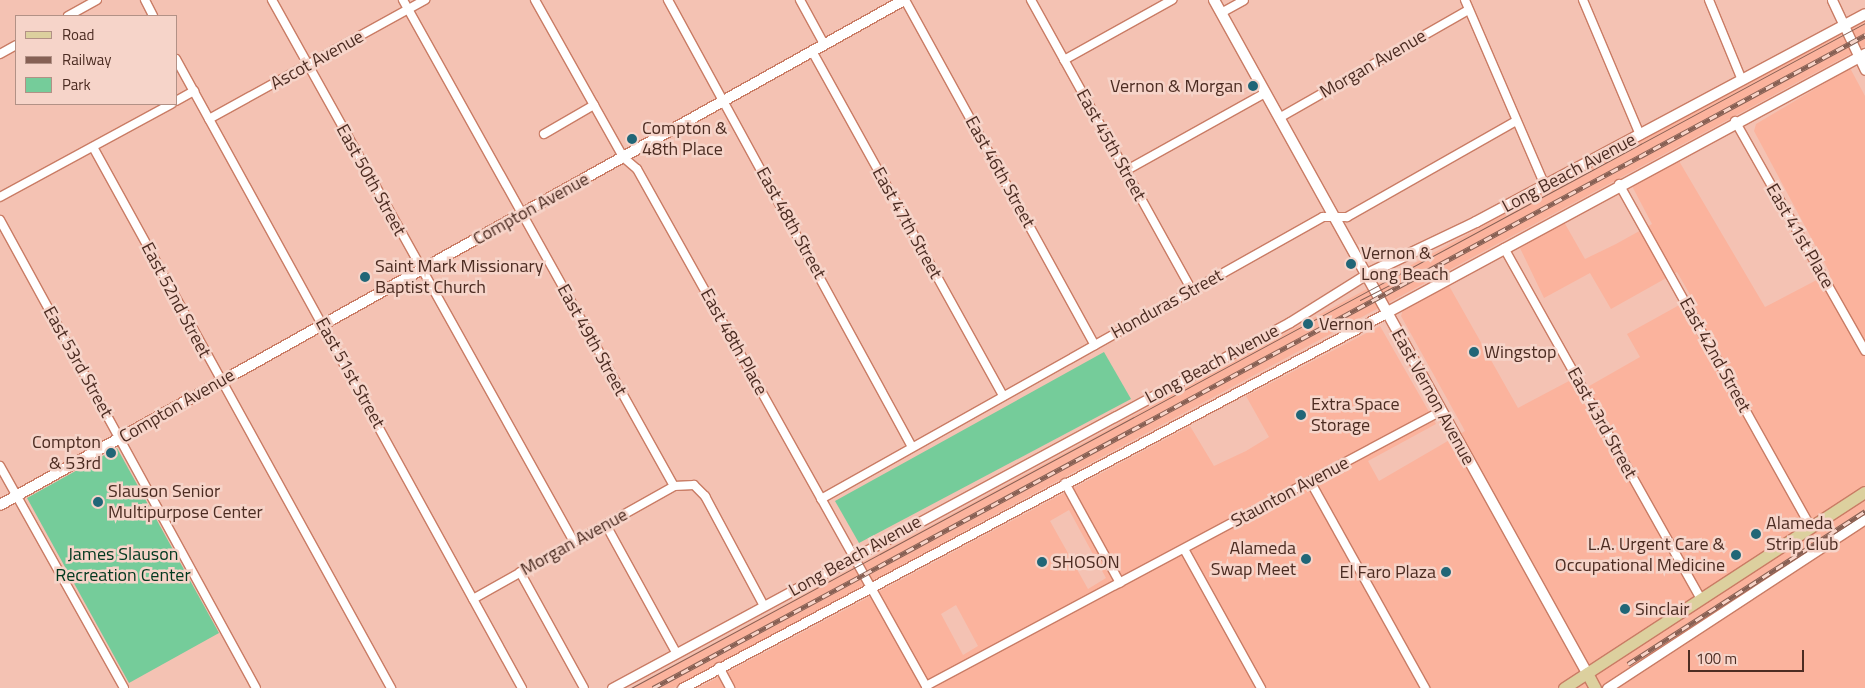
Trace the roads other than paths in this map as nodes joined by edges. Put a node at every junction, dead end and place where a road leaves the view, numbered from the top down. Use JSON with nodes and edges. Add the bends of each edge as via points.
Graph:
{"nodes":[{"id":1,"x":97,"y":0,"type":"edge"},
{"id":2,"x":144,"y":0,"type":"edge"},
{"id":3,"x":272,"y":0,"type":"edge"},
{"id":4,"x":403,"y":0,"type":"edge"},
{"id":5,"x":425,"y":0,"type":"edge"},
{"id":6,"x":535,"y":0,"type":"edge"},
{"id":7,"x":668,"y":0,"type":"edge"},
{"id":8,"x":800,"y":0,"type":"edge"},
{"id":9,"x":905,"y":0,"type":"edge"},
{"id":10,"x":1031,"y":0,"type":"edge"},
{"id":11,"x":1172,"y":0,"type":"edge"},
{"id":12,"x":1214,"y":0,"type":"edge"},
{"id":13,"x":1244,"y":0,"type":"edge"},
{"id":14,"x":1464,"y":0,"type":"edge"},
{"id":15,"x":1583,"y":0,"type":"edge"},
{"id":16,"x":1709,"y":0,"type":"edge"},
{"id":17,"x":1832,"y":0,"type":"edge"},
{"id":18,"x":408,"y":9,"type":"junction"},
{"id":19,"x":1468,"y":10,"type":"junction"},
{"id":20,"x":1221,"y":13,"type":"junction"},
{"id":21,"x":1865,"y":14,"type":"edge"},
{"id":22,"x":70,"y":15,"type":"edge"},
{"id":23,"x":152,"y":15,"type":"edge"},
{"id":24,"x":1843,"y":26,"type":"junction"},
{"id":25,"x":824,"y":44,"type":"junction"},
{"id":26,"x":15,"y":46,"type":"edge"},
{"id":27,"x":812,"y":51,"type":"junction"},
{"id":28,"x":0,"y":54,"type":"edge"},
{"id":29,"x":1862,"y":56,"type":"edge"},
{"id":30,"x":1064,"y":60,"type":"junction"},
{"id":31,"x":178,"y":63,"type":"edge"},
{"id":32,"x":308,"y":65,"type":"junction"},
{"id":33,"x":1865,"y":70,"type":"edge"},
{"id":34,"x":1742,"y":80,"type":"junction"},
{"id":35,"x":194,"y":91,"type":"junction"},
{"id":36,"x":1265,"y":93,"type":"junction"},
{"id":37,"x":178,"y":100,"type":"edge"},
{"id":38,"x":724,"y":100,"type":"junction"},
{"id":39,"x":169,"y":105,"type":"edge"},
{"id":40,"x":594,"y":105,"type":"junction"},
{"id":41,"x":1279,"y":118,"type":"junction"},
{"id":42,"x":210,"y":119,"type":"junction"},
{"id":43,"x":1516,"y":121,"type":"junction"},
{"id":44,"x":1735,"y":121,"type":"junction"},
{"id":45,"x":544,"y":134,"type":"dead end"},
{"id":46,"x":1640,"y":135,"type":"junction"},
{"id":47,"x":93,"y":148,"type":"junction"},
{"id":48,"x":623,"y":157,"type":"junction"},
{"id":49,"x":1125,"y":170,"type":"junction"},
{"id":50,"x":1619,"y":184,"type":"junction"},
{"id":51,"x":1545,"y":186,"type":"junction"},
{"id":52,"x":0,"y":197,"type":"edge"},
{"id":53,"x":522,"y":214,"type":"junction"},
{"id":54,"x":1333,"y":216,"type":"junction"},
{"id":55,"x":0,"y":220,"type":"edge"},
{"id":56,"x":4,"y":236,"type":"edge"},
{"id":57,"x":1504,"y":248,"type":"junction"},
{"id":58,"x":421,"y":270,"type":"junction"},
{"id":59,"x":1365,"y":276,"type":"junction"},
{"id":60,"x":1192,"y":290,"type":"junction"},
{"id":61,"x":1386,"y":313,"type":"junction"},
{"id":62,"x":323,"y":323,"type":"junction"},
{"id":63,"x":1095,"y":345,"type":"junction"},
{"id":64,"x":1865,"y":351,"type":"edge"},
{"id":65,"x":220,"y":381,"type":"junction"},
{"id":66,"x":1003,"y":396,"type":"junction"},
{"id":67,"x":1441,"y":412,"type":"junction"},
{"id":68,"x":121,"y":438,"type":"junction"},
{"id":69,"x":912,"y":447,"type":"junction"},
{"id":70,"x":0,"y":466,"type":"edge"},
{"id":71,"x":1310,"y":481,"type":"junction"},
{"id":72,"x":1066,"y":483,"type":"junction"},
{"id":73,"x":674,"y":486,"type":"junction"},
{"id":74,"x":1865,"y":492,"type":"edge"},
{"id":75,"x":16,"y":496,"type":"junction"},
{"id":76,"x":820,"y":499,"type":"junction"},
{"id":77,"x":0,"y":505,"type":"edge"},
{"id":78,"x":1865,"y":519,"type":"edge"},
{"id":79,"x":606,"y":525,"type":"junction"},
{"id":80,"x":1811,"y":527,"type":"junction"},
{"id":81,"x":574,"y":542,"type":"junction"},
{"id":82,"x":1184,"y":549,"type":"junction"},
{"id":83,"x":853,"y":557,"type":"junction"},
{"id":84,"x":520,"y":572,"type":"junction"},
{"id":85,"x":1120,"y":582,"type":"junction"},
{"id":86,"x":870,"y":586,"type":"junction"},
{"id":87,"x":473,"y":599,"type":"junction"},
{"id":88,"x":1701,"y":599,"type":"junction"},
{"id":89,"x":764,"y":606,"type":"junction"},
{"id":90,"x":677,"y":654,"type":"junction"},
{"id":91,"x":719,"y":667,"type":"junction"},
{"id":92,"x":1587,"y":674,"type":"junction"},
{"id":93,"x":927,"y":687,"type":"edge"},
{"id":94,"x":124,"y":688,"type":"edge"},
{"id":95,"x":256,"y":688,"type":"edge"},
{"id":96,"x":391,"y":688,"type":"edge"},
{"id":97,"x":522,"y":688,"type":"edge"},
{"id":98,"x":584,"y":688,"type":"edge"},
{"id":99,"x":612,"y":688,"type":"edge"},
{"id":100,"x":682,"y":688,"type":"edge"},
{"id":101,"x":730,"y":688,"type":"edge"},
{"id":102,"x":1261,"y":688,"type":"edge"},
{"id":103,"x":1425,"y":688,"type":"edge"},
{"id":104,"x":1564,"y":688,"type":"edge"},
{"id":105,"x":1595,"y":688,"type":"edge"},
{"id":106,"x":1607,"y":688,"type":"edge"}],
"edges":[{"from":1,"to":22,"type":"street"},
{"from":2,"to":23,"type":"street"},
{"from":3,"to":32,"type":"street","name":"East 50th Street"},
{"from":4,"to":18,"type":"street","name":"East 49th Street"},
{"from":5,"to":18,"type":"street","name":"Ascot Avenue"},
{"from":6,"to":40,"type":"street","name":"East 48th Place"},
{"from":7,"to":38,"type":"street","name":"East 48th Street"},
{"from":8,"to":25,"type":"street"},
{"from":9,"to":25,"type":"main road","name":"Compton Avenue"},
{"from":9,"to":63,"type":"street","name":"East 46th Street"},
{"from":10,"to":30,"type":"street","name":"East 45th Street"},
{"from":11,"to":30,"type":"street"},
{"from":12,"to":20,"type":"main road","name":"East Vernon Avenue"},
{"from":13,"to":20,"type":"street"},
{"from":14,"to":19,"type":"street"},
{"from":15,"to":46,"type":"street"},
{"from":16,"to":34,"type":"street"},
{"from":17,"to":24,"type":"street"},
{"from":18,"to":32,"type":"street","name":"Ascot Avenue"},
{"from":18,"to":53,"type":"street","name":"East 49th Street"},
{"from":19,"to":41,"type":"street","name":"Morgan Avenue"},
{"from":19,"to":43,"type":"street"},
{"from":20,"to":36,"type":"main road","name":"East Vernon Avenue"},
{"from":21,"to":24,"type":"main road","name":"Long Beach Avenue"},
{"from":24,"to":29,"type":"street"},
{"from":24,"to":34,"type":"main road","name":"Long Beach Avenue"},
{"from":25,"to":27,"type":"main road","name":"Compton Avenue"},
{"from":26,"to":28,"type":"street"},
{"from":27,"to":38,"type":"main road","name":"Compton Avenue"},
{"from":27,"to":66,"type":"street","name":"East 47th Street"},
{"from":29,"to":33,"type":"street"},
{"from":29,"to":44,"type":"main road","name":"Long Beach Avenue"},
{"from":30,"to":49,"type":"street","name":"East 45th Street"},
{"from":31,"to":35,"type":"street","name":"East 51st Street"},
{"from":32,"to":42,"type":"street","name":"Ascot Avenue"},
{"from":32,"to":58,"type":"street","name":"East 50th Street"},
{"from":34,"to":46,"type":"main road","name":"Long Beach Avenue"},
{"from":35,"to":37,"type":"street"},
{"from":35,"to":42,"type":"street","name":"East 51st Street"},
{"from":36,"to":41,"type":"main road","name":"East Vernon Avenue"},
{"from":36,"to":49,"type":"street"},
{"from":38,"to":48,"type":"main road","name":"Compton Avenue"},
{"from":38,"to":69,"type":"street","name":"East 48th Street"},
{"from":39,"to":47,"type":"street"},
{"from":40,"to":45,"type":"street"},
{"from":40,"to":48,"type":"street","name":"East 48th Place"},
{"from":41,"to":54,"type":"main road","name":"East Vernon Avenue"},
{"from":42,"to":62,"type":"street","name":"East 51st Street"},
{"from":43,"to":51,"type":"street"},
{"from":43,"to":54,"type":"street","name":"Honduras Street","via":[[1347,217]]},
{"from":44,"to":50,"type":"main road","name":"Long Beach Avenue"},
{"from":44,"to":64,"type":"street","name":"East 41st Place"},
{"from":46,"to":51,"type":"main road","name":"Long Beach Avenue"},
{"from":47,"to":52,"type":"street"},
{"from":47,"to":65,"type":"street","name":"East 52nd Street"},
{"from":48,"to":53,"type":"main road","name":"Compton Avenue"},
{"from":48,"to":76,"type":"street","name":"East 48th Place","via":[[637,169]]},
{"from":49,"to":60,"type":"street","name":"East 45th Street"},
{"from":50,"to":57,"type":"main road","name":"Long Beach Avenue"},
{"from":50,"to":80,"type":"street","name":"East 42nd Street"},
{"from":51,"to":59,"type":"main road","name":"Long Beach Avenue"},
{"from":53,"to":58,"type":"main road","name":"Compton Avenue"},
{"from":53,"to":73,"type":"street","name":"East 49th Street"},
{"from":54,"to":59,"type":"main road","name":"East Vernon Avenue"},
{"from":54,"to":60,"type":"street","name":"Honduras Street","via":[[1323,217]]},
{"from":55,"to":56,"type":"street","name":"East 53rd Street"},
{"from":56,"to":68,"type":"street","name":"East 53rd Street"},
{"from":57,"to":61,"type":"main road","name":"Long Beach Avenue"},
{"from":57,"to":88,"type":"street","name":"East 43rd Street"},
{"from":58,"to":62,"type":"main road","name":"Compton Avenue"},
{"from":58,"to":81,"type":"street","name":"East 50th Street"},
{"from":59,"to":61,"type":"main road","name":"East Vernon Avenue"},
{"from":59,"to":83,"type":"street","name":"Long Beach Avenue","via":[[1290,322]]},
{"from":60,"to":63,"type":"street","name":"Honduras Street"},
{"from":61,"to":67,"type":"main road","name":"East Vernon Avenue"},
{"from":61,"to":72,"type":"street","name":"Long Beach Avenue"},
{"from":62,"to":65,"type":"main road","name":"Compton Avenue"},
{"from":62,"to":87,"type":"street","name":"East 51st Street"},
{"from":63,"to":66,"type":"street","name":"Honduras Street"},
{"from":65,"to":68,"type":"main road","name":"Compton Avenue"},
{"from":65,"to":96,"type":"street","name":"East 52nd Street"},
{"from":66,"to":69,"type":"street","name":"Honduras Street"},
{"from":67,"to":71,"type":"street","name":"Staunton Avenue"},
{"from":67,"to":92,"type":"main road","name":"East Vernon Avenue"},
{"from":68,"to":75,"type":"main road","name":"Compton Avenue"},
{"from":68,"to":95,"type":"street","name":"East 53rd Street"},
{"from":69,"to":76,"type":"street","name":"Honduras Street"},
{"from":70,"to":75,"type":"street"},
{"from":71,"to":82,"type":"street","name":"Staunton Avenue"},
{"from":71,"to":103,"type":"street"},
{"from":72,"to":85,"type":"street"},
{"from":72,"to":86,"type":"street","name":"Long Beach Avenue"},
{"from":73,"to":79,"type":"street","name":"Morgan Avenue"},
{"from":73,"to":89,"type":"street","via":[[694,485],[705,496]]},
{"from":74,"to":80,"type":"main road"},
{"from":75,"to":77,"type":"main road","name":"Compton Avenue"},
{"from":75,"to":94,"type":"street"},
{"from":76,"to":83,"type":"street","name":"East 48th Place"},
{"from":78,"to":106,"type":"street"},
{"from":79,"to":81,"type":"street","name":"Morgan Avenue"},
{"from":79,"to":90,"type":"street"},
{"from":80,"to":88,"type":"main road"},
{"from":81,"to":84,"type":"street","name":"Morgan Avenue"},
{"from":82,"to":85,"type":"street","name":"Staunton Avenue"},
{"from":82,"to":102,"type":"street"},
{"from":83,"to":86,"type":"street","name":"East 48th Place"},
{"from":83,"to":89,"type":"street","name":"Long Beach Avenue"},
{"from":84,"to":87,"type":"street","name":"Morgan Avenue"},
{"from":84,"to":98,"type":"street"},
{"from":85,"to":93,"type":"street","name":"Staunton Avenue"},
{"from":86,"to":91,"type":"street","name":"Long Beach Avenue"},
{"from":86,"to":93,"type":"street","name":"East 48th Place"},
{"from":87,"to":97,"type":"street","name":"East 51st Street"},
{"from":88,"to":92,"type":"main road"},
{"from":89,"to":90,"type":"street","name":"Long Beach Avenue"},
{"from":90,"to":99,"type":"street","name":"Long Beach Avenue"},
{"from":91,"to":100,"type":"street","name":"Long Beach Avenue"},
{"from":91,"to":101,"type":"street"},
{"from":92,"to":104,"type":"main road"},
{"from":92,"to":105,"type":"main road","name":"East Vernon Avenue"}]}
